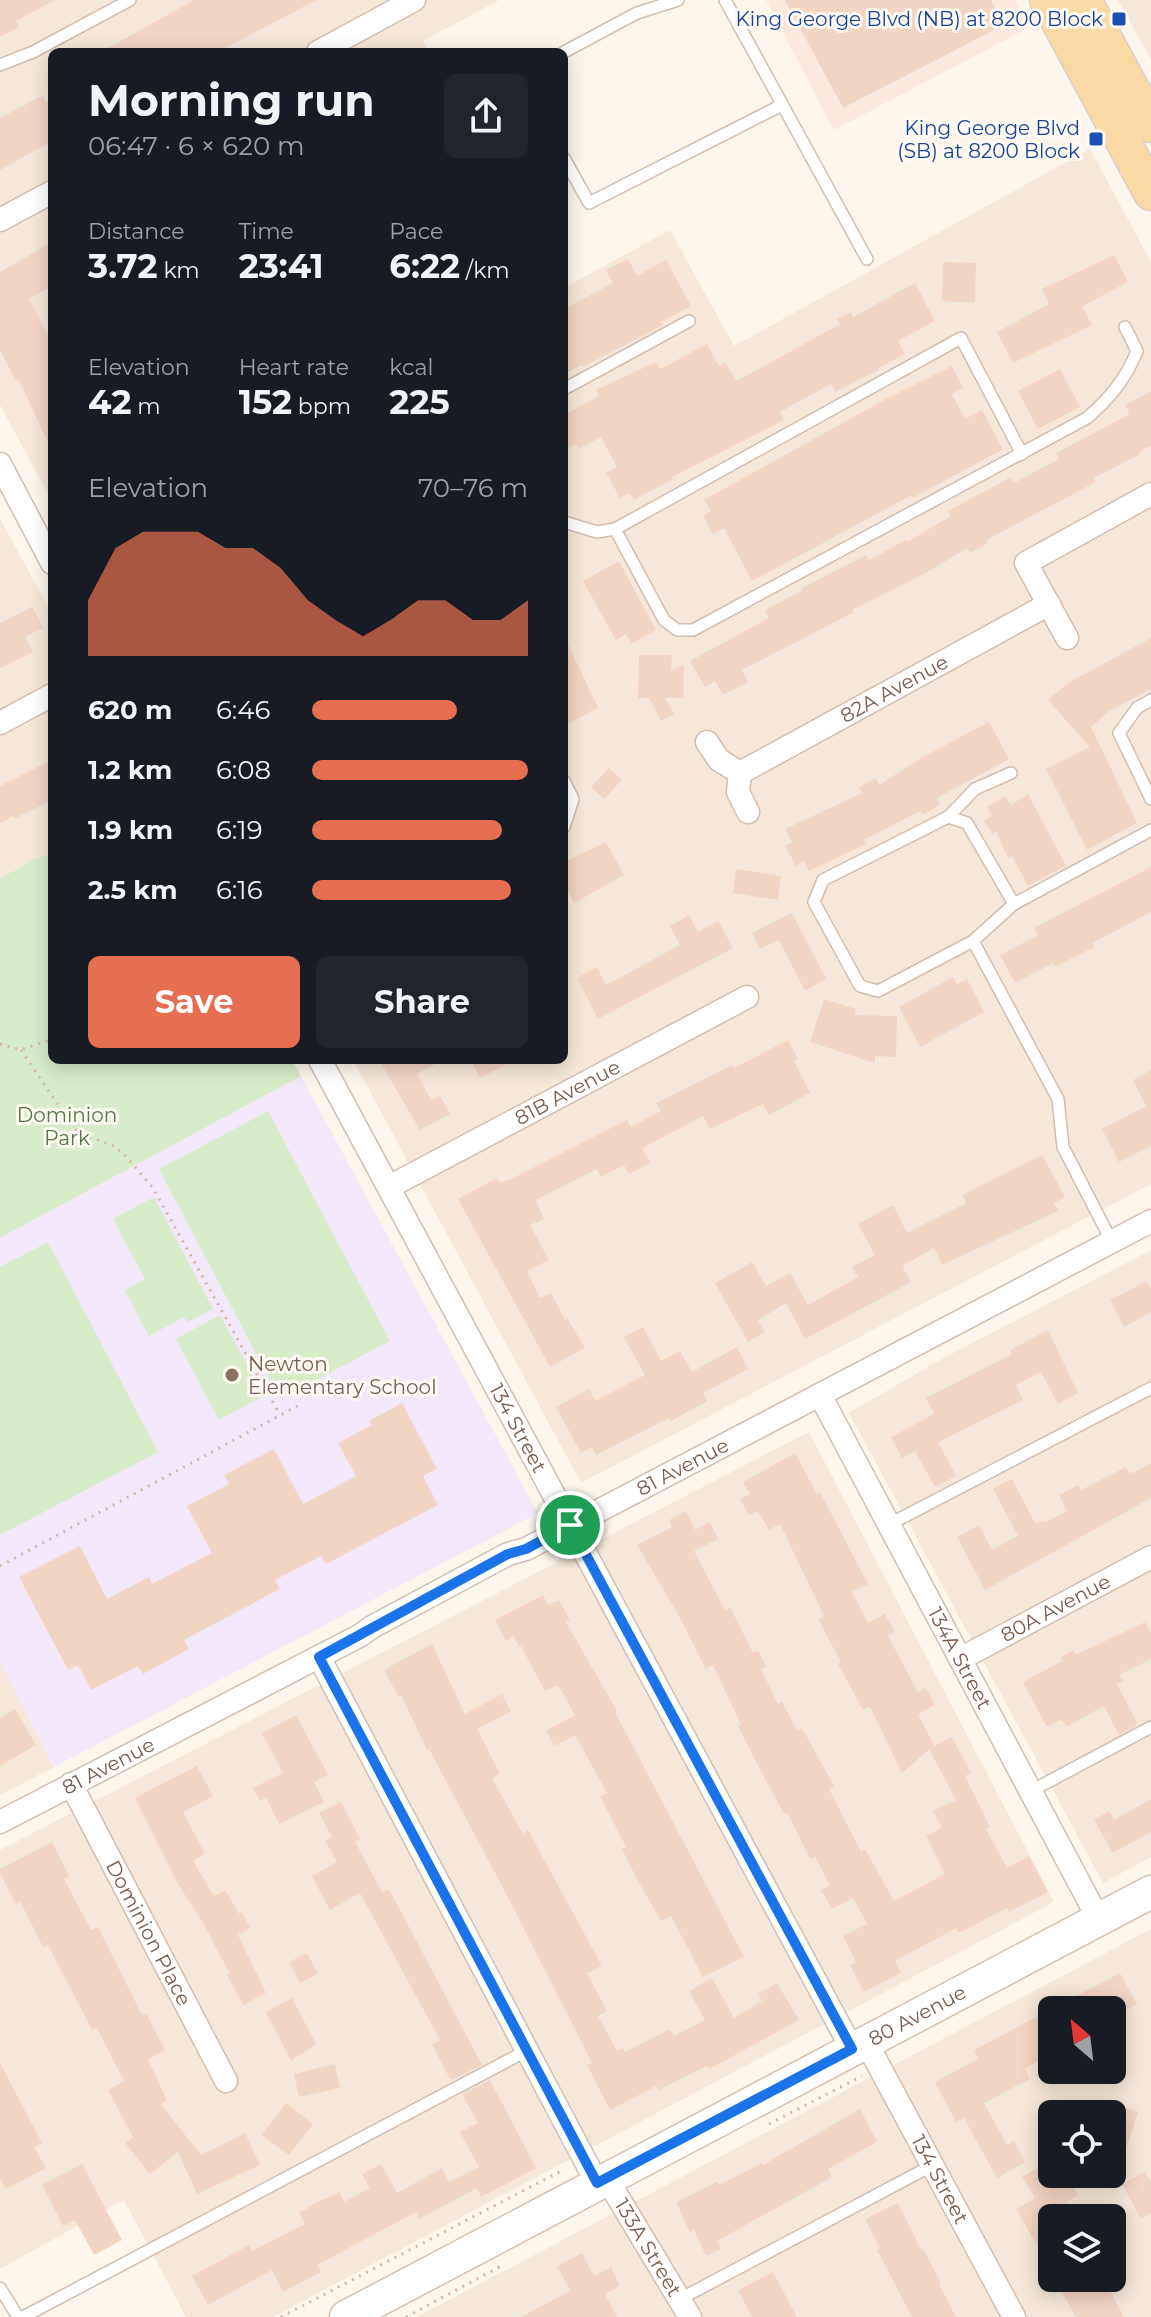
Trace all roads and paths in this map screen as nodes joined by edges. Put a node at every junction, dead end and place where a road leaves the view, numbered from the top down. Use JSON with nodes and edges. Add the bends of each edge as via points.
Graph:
{"nodes":[{"id":1,"x":130,"y":0,"type":"edge"},
{"id":2,"x":414,"y":0,"type":"edge"},
{"id":3,"x":678,"y":0,"type":"edge"},
{"id":4,"x":725,"y":0,"type":"edge"},
{"id":5,"x":1047,"y":0,"type":"edge"},
{"id":6,"x":1084,"y":0,"type":"edge"},
{"id":7,"x":325,"y":48,"type":"edge"},
{"id":8,"x":568,"y":50,"type":"edge"},
{"id":9,"x":0,"y":65,"type":"edge"},
{"id":10,"x":782,"y":105,"type":"junction"},
{"id":11,"x":1151,"y":125,"type":"edge"},
{"id":12,"x":568,"y":165,"type":"edge"},
{"id":13,"x":1151,"y":193,"type":"edge"},
{"id":14,"x":48,"y":194,"type":"edge"},
{"id":15,"x":0,"y":220,"type":"edge"},
{"id":16,"x":867,"y":259,"type":"dead end"},
{"id":17,"x":689,"y":321,"type":"dead end"},
{"id":18,"x":1125,"y":327,"type":"dead end"},
{"id":19,"x":568,"y":387,"type":"edge"},
{"id":20,"x":1022,"y":454,"type":"junction"},
{"id":21,"x":0,"y":464,"type":"edge"},
{"id":22,"x":1151,"y":494,"type":"edge"},
{"id":23,"x":568,"y":523,"type":"edge"},
{"id":24,"x":615,"y":529,"type":"junction"},
{"id":25,"x":48,"y":555,"type":"edge"},
{"id":26,"x":1049,"y":604,"type":"junction"},
{"id":27,"x":1067,"y":638,"type":"dead end"},
{"id":28,"x":48,"y":697,"type":"edge"},
{"id":29,"x":1151,"y":700,"type":"edge"},
{"id":30,"x":0,"y":723,"type":"edge"},
{"id":31,"x":707,"y":742,"type":"dead end"},
{"id":32,"x":740,"y":773,"type":"junction"},
{"id":33,"x":1011,"y":773,"type":"dead end"},
{"id":34,"x":568,"y":789,"type":"edge"},
{"id":35,"x":1151,"y":799,"type":"edge"},
{"id":36,"x":748,"y":812,"type":"dead end"},
{"id":37,"x":568,"y":815,"type":"edge"},
{"id":38,"x":948,"y":817,"type":"junction"},
{"id":39,"x":1151,"y":830,"type":"edge"},
{"id":40,"x":1014,"y":904,"type":"junction"},
{"id":41,"x":973,"y":941,"type":"junction"},
{"id":42,"x":747,"y":997,"type":"dead end"},
{"id":43,"x":48,"y":1040,"type":"edge"},
{"id":44,"x":0,"y":1044,"type":"edge"},
{"id":45,"x":21,"y":1050,"type":"junction"},
{"id":46,"x":322,"y":1064,"type":"edge"},
{"id":47,"x":389,"y":1187,"type":"junction"},
{"id":48,"x":1151,"y":1221,"type":"edge"},
{"id":49,"x":1112,"y":1242,"type":"junction"},
{"id":50,"x":1151,"y":1388,"type":"edge"},
{"id":51,"x":820,"y":1395,"type":"junction"},
{"id":52,"x":301,"y":1404,"type":"dead end"},
{"id":53,"x":280,"y":1415,"type":"junction"},
{"id":54,"x":890,"y":1524,"type":"junction"},
{"id":55,"x":570,"y":1525,"type":"junction"},
{"id":56,"x":1151,"y":1557,"type":"edge"},
{"id":57,"x":0,"y":1566,"type":"edge"},
{"id":58,"x":319,"y":1657,"type":"junction"},
{"id":59,"x":962,"y":1658,"type":"junction"},
{"id":60,"x":1151,"y":1727,"type":"edge"},
{"id":61,"x":71,"y":1784,"type":"junction"},
{"id":62,"x":1031,"y":1791,"type":"junction"},
{"id":63,"x":0,"y":1822,"type":"edge"},
{"id":64,"x":1151,"y":1892,"type":"edge"},
{"id":65,"x":1099,"y":1920,"type":"junction"},
{"id":66,"x":859,"y":2046,"type":"junction"},
{"id":67,"x":526,"y":2051,"type":"junction"},
{"id":68,"x":226,"y":2081,"type":"dead end"},
{"id":69,"x":933,"y":2165,"type":"junction"},
{"id":70,"x":563,"y":2170,"type":"dead end"},
{"id":71,"x":602,"y":2181,"type":"junction"},
{"id":72,"x":0,"y":2288,"type":"edge"},
{"id":73,"x":685,"y":2308,"type":"edge"},
{"id":74,"x":360,"y":2314,"type":"edge"},
{"id":75,"x":21,"y":2317,"type":"edge"},
{"id":76,"x":281,"y":2317,"type":"edge"},
{"id":77,"x":1014,"y":2317,"type":"edge"}],
"edges":[{"from":1,"to":9,"type":"lane"},
{"from":2,"to":7,"type":"street"},
{"from":3,"to":8,"type":"lane","via":[[637,13]]},
{"from":4,"to":10,"type":"lane"},
{"from":5,"to":13,"type":"main road"},
{"from":6,"to":11,"type":"main road"},
{"from":10,"to":12,"type":"lane","via":[[589,203]]},
{"from":10,"to":16,"type":"lane"},
{"from":14,"to":15,"type":"street"},
{"from":17,"to":19,"type":"lane"},
{"from":18,"to":20,"type":"lane","via":[[1137,351],[1116,389],[1087,418]]},
{"from":20,"to":24,"type":"lane","via":[[693,630],[677,630],[664,620]]},
{"from":20,"to":24,"type":"lane","via":[[961,338]]},
{"from":21,"to":25,"type":"street"},
{"from":22,"to":26,"type":"street","via":[[1026,563]]},
{"from":23,"to":24,"type":"lane","via":[[597,532]]},
{"from":26,"to":27,"type":"street"},
{"from":26,"to":32,"type":"street","name":"82A Avenue"},
{"from":28,"to":30,"type":"street"},
{"from":29,"to":35,"type":"lane","via":[[1137,708],[1119,733]]},
{"from":31,"to":32,"type":"street","via":[[719,760]]},
{"from":32,"to":36,"type":"street","via":[[738,792]]},
{"from":33,"to":38,"type":"lane","via":[[975,789]]},
{"from":34,"to":37,"type":"lane","via":[[573,799]]},
{"from":38,"to":40,"type":"lane","via":[[967,823]]},
{"from":38,"to":41,"type":"lane","via":[[823,880],[814,902],[860,986],[878,991]]},
{"from":39,"to":40,"type":"lane"},
{"from":40,"to":41,"type":"lane"},
{"from":41,"to":49,"type":"lane","via":[[1058,1099],[1063,1147]]},
{"from":42,"to":47,"type":"street","name":"81B Avenue"},
{"from":43,"to":45,"type":"path"},
{"from":44,"to":45,"type":"path"},
{"from":45,"to":53,"type":"path","via":[[73,1127],[124,1154],[153,1188]]},
{"from":46,"to":47,"type":"street","name":"134 Street"},
{"from":47,"to":55,"type":"street","name":"134 Street"},
{"from":48,"to":49,"type":"street","name":"81 Avenue"},
{"from":49,"to":51,"type":"street","name":"81 Avenue"},
{"from":50,"to":54,"type":"lane"},
{"from":51,"to":54,"type":"street","name":"134A Street"},
{"from":51,"to":55,"type":"street","name":"81 Avenue"},
{"from":52,"to":53,"type":"path"},
{"from":53,"to":57,"type":"path"},
{"from":54,"to":59,"type":"street","name":"134A Street"},
{"from":55,"to":58,"type":"street","name":"81 Avenue"},
{"from":55,"to":66,"type":"street","name":"134 Street"},
{"from":56,"to":59,"type":"street","name":"80A Avenue"},
{"from":58,"to":61,"type":"street","name":"81 Avenue"},
{"from":58,"to":67,"type":"street","name":"133A Street"},
{"from":59,"to":62,"type":"street","name":"134A Street"},
{"from":60,"to":62,"type":"lane"},
{"from":61,"to":63,"type":"street","name":"81 Avenue"},
{"from":61,"to":68,"type":"street","name":"Dominion Place"},
{"from":62,"to":65,"type":"street","name":"134A Street"},
{"from":64,"to":65,"type":"main road","name":"80 Avenue"},
{"from":65,"to":66,"type":"main road","name":"80 Avenue"},
{"from":66,"to":69,"type":"street","name":"134 Street"},
{"from":66,"to":71,"type":"main road","name":"80 Avenue"},
{"from":67,"to":71,"type":"street","name":"133A Street"},
{"from":67,"to":75,"type":"lane"},
{"from":69,"to":73,"type":"lane"},
{"from":69,"to":77,"type":"street","name":"134 Street"},
{"from":70,"to":76,"type":"path"},
{"from":71,"to":73,"type":"street","name":"133A Street"},
{"from":71,"to":74,"type":"main road","name":"80 Avenue"},
{"from":72,"to":75,"type":"lane"}]}
